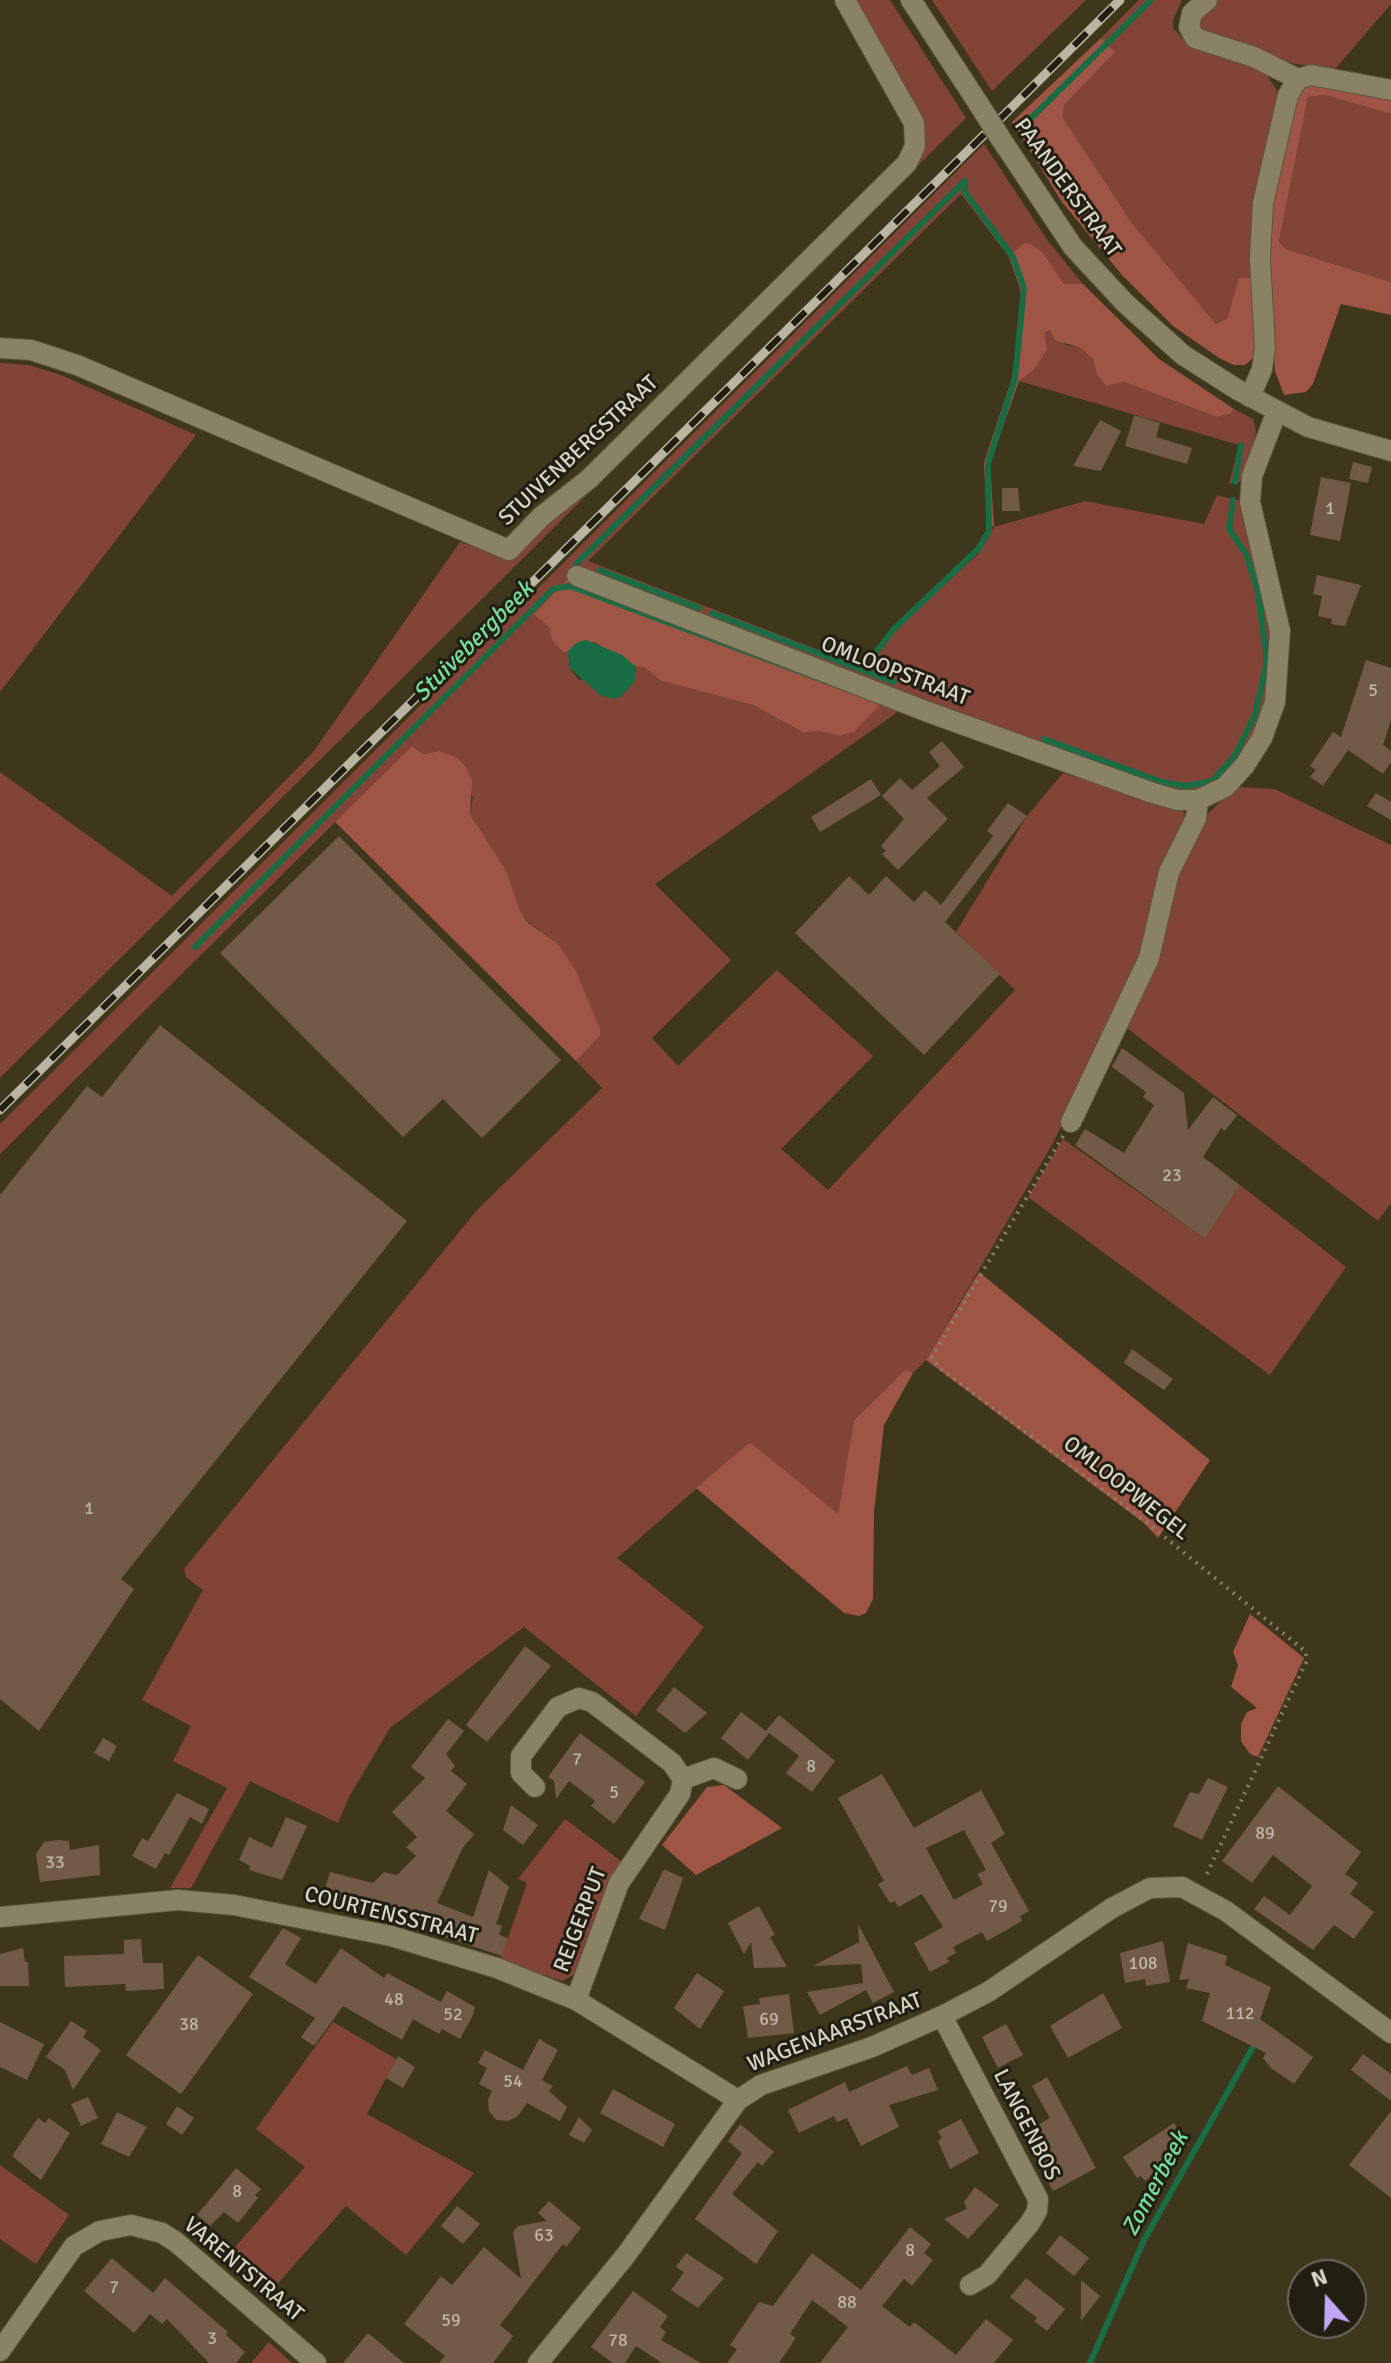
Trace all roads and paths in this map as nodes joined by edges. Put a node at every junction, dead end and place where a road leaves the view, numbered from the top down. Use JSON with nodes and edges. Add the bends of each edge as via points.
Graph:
{"nodes":[{"id":1,"x":845,"y":0,"type":"edge"},
{"id":2,"x":911,"y":0,"type":"edge"},
{"id":3,"x":1207,"y":0,"type":"edge"},
{"id":4,"x":1298,"y":79,"type":"junction"},
{"id":5,"x":1391,"y":90,"type":"edge"},
{"id":6,"x":0,"y":348,"type":"edge"},
{"id":7,"x":1250,"y":397,"type":"junction"},
{"id":8,"x":1277,"y":411,"type":"junction"},
{"id":9,"x":1391,"y":451,"type":"edge"},
{"id":10,"x":577,"y":576,"type":"dead end"},
{"id":11,"x":1198,"y":800,"type":"junction"},
{"id":12,"x":1071,"y":1122,"type":"joint"},
{"id":13,"x":683,"y":1779,"type":"junction"},
{"id":14,"x":737,"y":1779,"type":"dead end"},
{"id":15,"x":535,"y":1787,"type":"dead end"},
{"id":16,"x":1197,"y":1895,"type":"junction"},
{"id":17,"x":0,"y":1917,"type":"edge"},
{"id":18,"x":576,"y":2000,"type":"junction"},
{"id":19,"x":942,"y":2016,"type":"junction"},
{"id":20,"x":1391,"y":2033,"type":"edge"},
{"id":21,"x":738,"y":2100,"type":"junction"},
{"id":22,"x":970,"y":2285,"type":"dead end"},
{"id":23,"x":0,"y":2351,"type":"edge"},
{"id":24,"x":316,"y":2363,"type":"edge"},
{"id":25,"x":538,"y":2363,"type":"edge"}],
"edges":[{"from":1,"to":6,"type":"street","name":"STUIVENBERGSTRAAT","via":[[914,123],[915,146],[907,163],[589,479],[509,550],[77,365],[31,350]]},
{"from":2,"to":7,"type":"street","name":"PAANDERSTRAAT","bridge":true,"via":[[1073,247],[1183,355]]},
{"from":3,"to":4,"type":"street","via":[[1192,13],[1189,27],[1195,38],[1254,57]]},
{"from":4,"to":5,"type":"street","via":[[1311,75]]},
{"from":4,"to":7,"type":"street","via":[[1288,95],[1263,203],[1265,347]]},
{"from":7,"to":8,"type":"street","name":"PAANDERSTRAAT"},
{"from":8,"to":9,"type":"street","name":"PAANDERSTRAAT","via":[[1323,432]]},
{"from":8,"to":11,"type":"street","via":[[1252,476],[1250,502],[1280,631],[1275,702],[1245,765],[1225,787]]},
{"from":10,"to":11,"type":"street","name":"OMLOOPSTRAAT","via":[[1135,787],[1177,800]]},
{"from":11,"to":12,"type":"street","via":[[1196,818],[1169,872],[1143,972]]},
{"from":12,"to":16,"type":"path","name":"OMLOOPWEGEL","via":[[932,1357],[938,1367],[1145,1521],[1306,1652],[1306,1662]]},
{"from":13,"to":14,"type":"street","via":[[714,1768]]},
{"from":13,"to":15,"type":"street","via":[[672,1763],[592,1702],[579,1698],[558,1707],[521,1756],[521,1773]]},
{"from":13,"to":18,"type":"street","name":"REIGERPUT","via":[[680,1794],[619,1883]]},
{"from":16,"to":19,"type":"street","name":"WAGENAARSTRAAT","via":[[1166,1885],[1136,1893],[988,1992]]},
{"from":16,"to":20,"type":"street","name":"WAGENAARSTRAAT"},
{"from":17,"to":18,"type":"street","name":"COURTENSSTRAAT","via":[[149,1901],[234,1905],[391,1936]]},
{"from":18,"to":21,"type":"street","name":"COURTENSSTRAAT"},
{"from":19,"to":21,"type":"street","name":"WAGENAARSTRAAT","via":[[872,2047],[761,2085]]},
{"from":19,"to":22,"type":"street","name":"LANGENBOS","via":[[1038,2199],[1030,2223],[987,2275]]},
{"from":21,"to":25,"type":"street","name":"WAGENAARSTRAAT","via":[[626,2255]]},
{"from":23,"to":24,"type":"street","name":"VARENTSTRAAT","via":[[74,2246],[100,2231],[131,2225],[176,2242]]}]}
